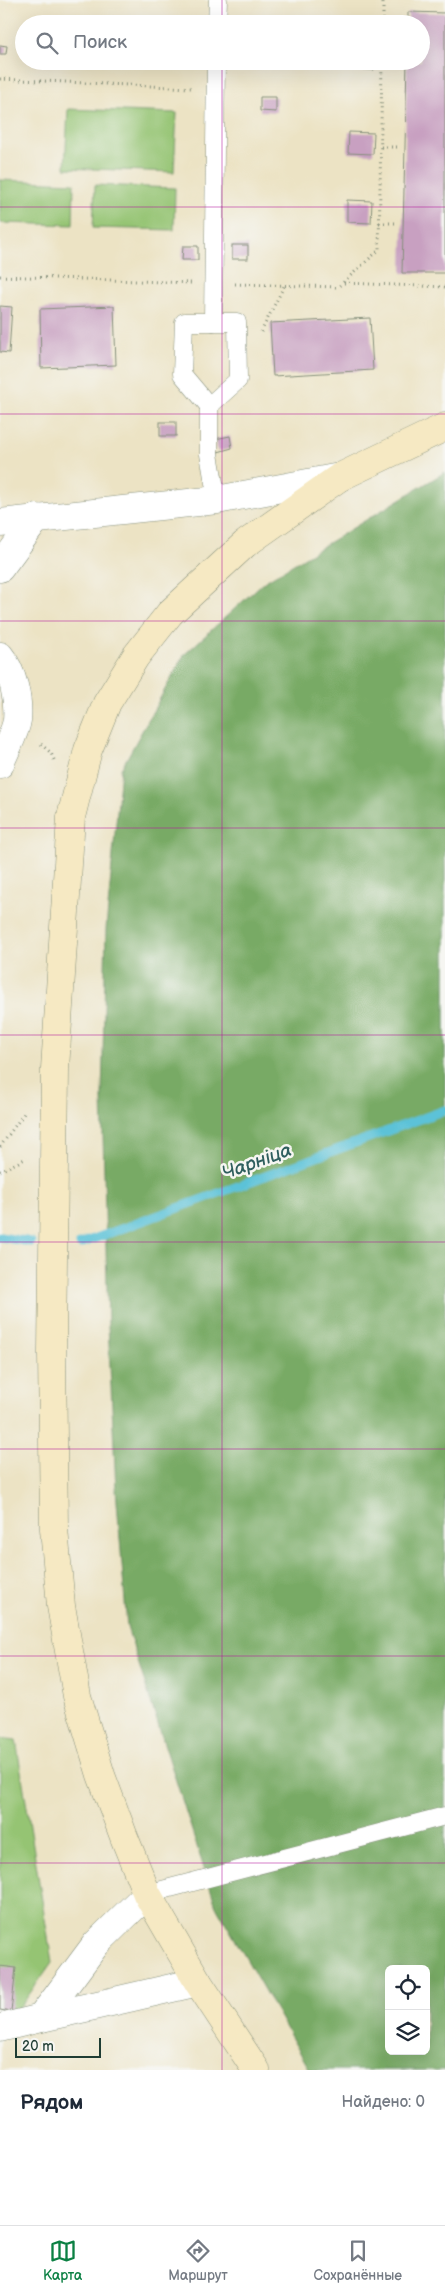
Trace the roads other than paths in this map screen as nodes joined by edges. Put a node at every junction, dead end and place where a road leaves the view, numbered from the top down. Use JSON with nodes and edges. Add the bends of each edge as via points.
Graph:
{"nodes":[{"id":1,"x":218,"y":0,"type":"edge"},
{"id":2,"x":217,"y":15,"type":"edge"},
{"id":3,"x":216,"y":70,"type":"edge"},
{"id":4,"x":213,"y":322,"type":"junction"},
{"id":5,"x":209,"y":406,"type":"junction"},
{"id":6,"x":445,"y":427,"type":"edge"},
{"id":7,"x":340,"y":476,"type":"junction"},
{"id":8,"x":217,"y":500,"type":"junction"},
{"id":9,"x":38,"y":518,"type":"junction"},
{"id":10,"x":0,"y":524,"type":"edge"},
{"id":11,"x":0,"y":568,"type":"edge"},
{"id":12,"x":0,"y":656,"type":"edge"},
{"id":13,"x":0,"y":764,"type":"edge"},
{"id":14,"x":445,"y":1816,"type":"edge"},
{"id":15,"x":147,"y":1894,"type":"junction"},
{"id":16,"x":198,"y":1982,"type":"junction"},
{"id":17,"x":41,"y":2018,"type":"junction"},
{"id":18,"x":0,"y":2028,"type":"edge"},
{"id":19,"x":256,"y":2070,"type":"edge"}],
"edges":[{"from":1,"to":2,"type":"lane"},
{"from":3,"to":4,"type":"lane"},
{"from":4,"to":5,"type":"lane","via":[[237,322],[238,380]]},
{"from":4,"to":5,"type":"lane","via":[[184,322],[182,374]]},
{"from":5,"to":8,"type":"lane","via":[[209,454]]},
{"from":6,"to":7,"type":"street"},
{"from":7,"to":8,"type":"street"},
{"from":7,"to":15,"type":"street","via":[[245,544],[170,613],[147,642],[106,703],[88,750],[71,817],[55,1069],[54,1529],[62,1606],[77,1696],[101,1775]]},
{"from":8,"to":9,"type":"street"},
{"from":9,"to":10,"type":"street"},
{"from":9,"to":11,"type":"street"},
{"from":12,"to":13,"type":"street","via":[[7,665],[16,697],[17,721]]},
{"from":14,"to":15,"type":"lane"},
{"from":15,"to":16,"type":"street"},
{"from":15,"to":17,"type":"street","via":[[96,1944]]},
{"from":16,"to":17,"type":"street"},
{"from":16,"to":19,"type":"street"},
{"from":17,"to":18,"type":"street"}]}
